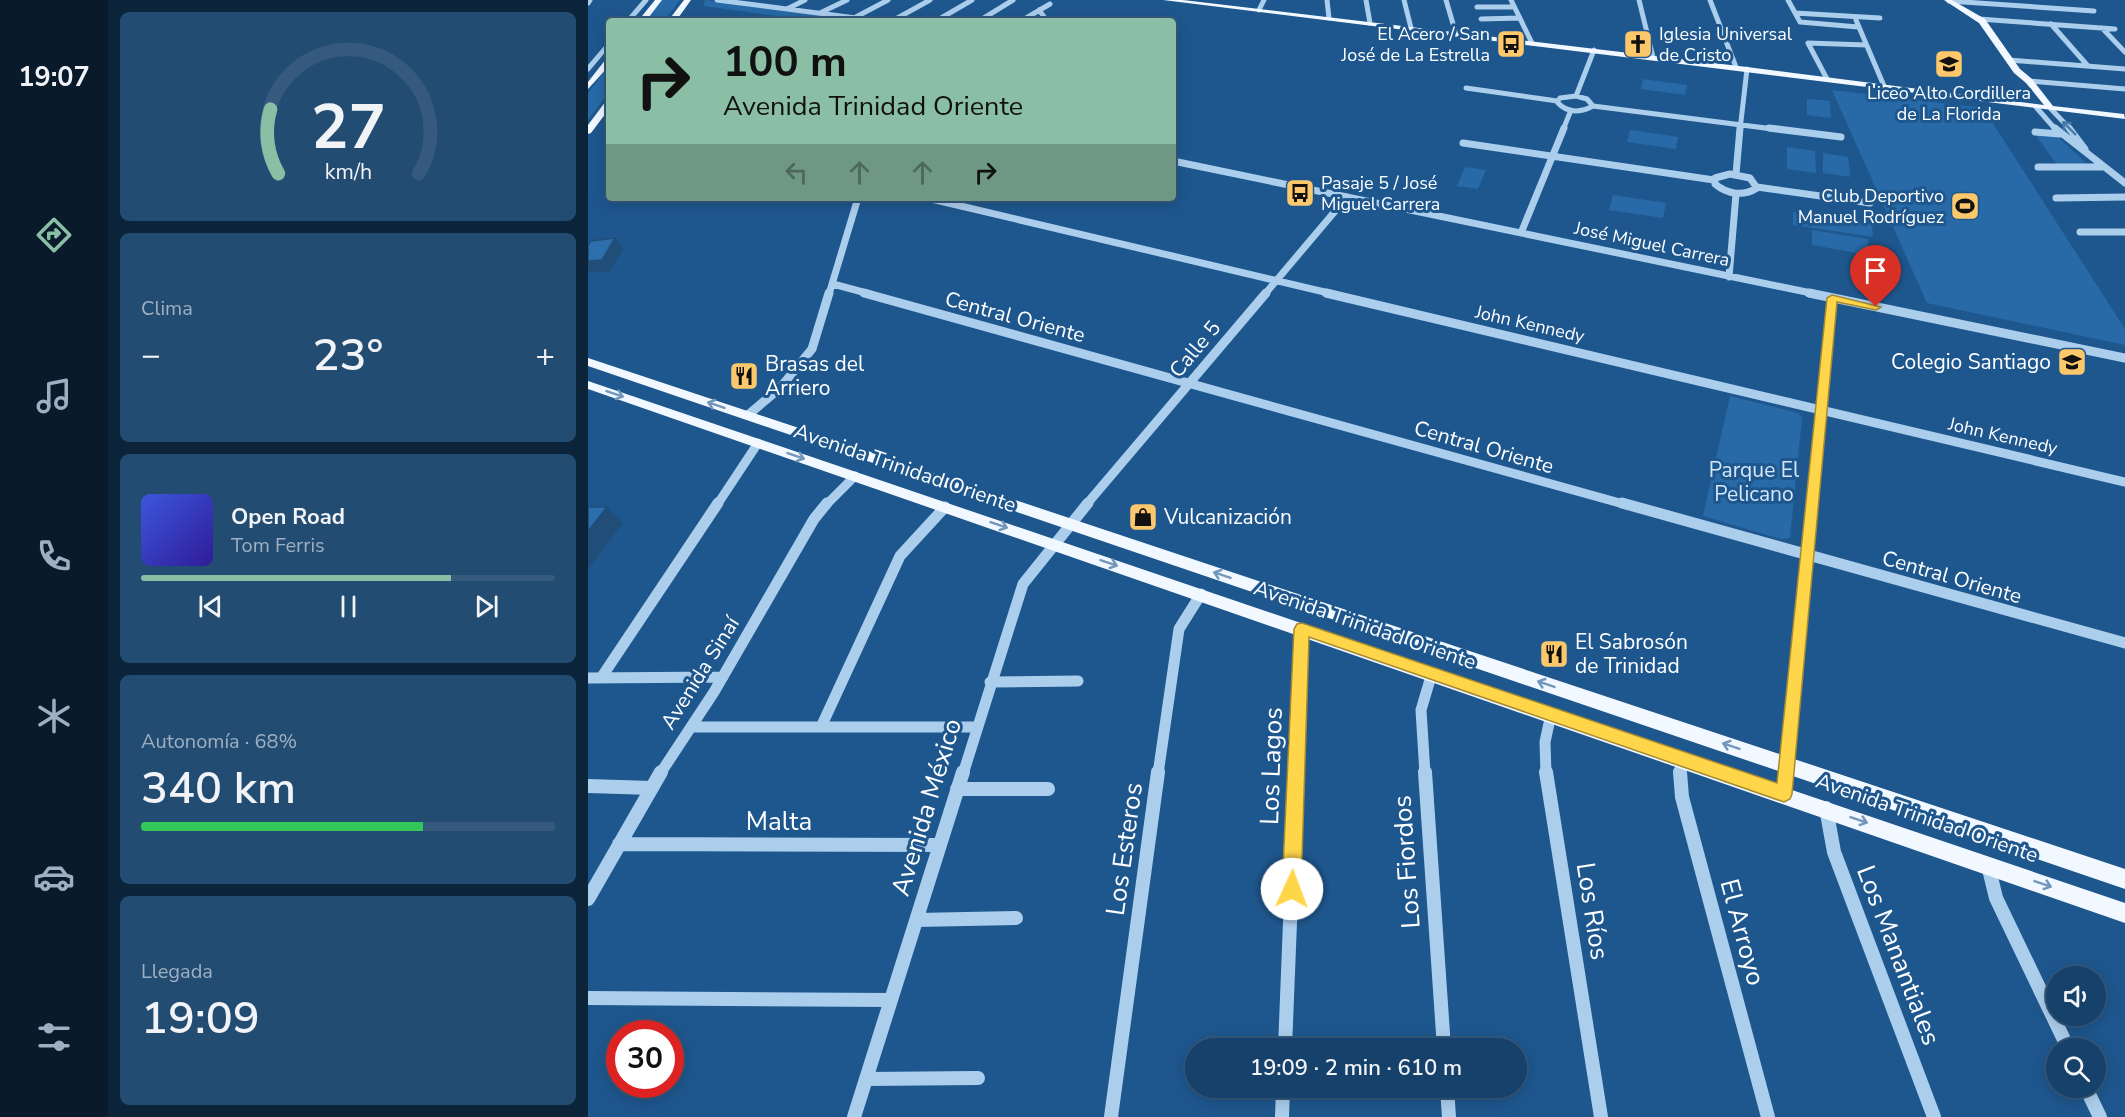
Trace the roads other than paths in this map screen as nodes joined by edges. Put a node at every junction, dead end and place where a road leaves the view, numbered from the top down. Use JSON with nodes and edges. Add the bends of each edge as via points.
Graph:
{"nodes":[{"id":1,"x":646,"y":0,"type":"edge"},
{"id":2,"x":659,"y":0,"type":"edge"},
{"id":3,"x":688,"y":0,"type":"edge"},
{"id":4,"x":717,"y":0,"type":"edge"},
{"id":5,"x":764,"y":0,"type":"edge"},
{"id":6,"x":805,"y":0,"type":"edge"},
{"id":7,"x":847,"y":0,"type":"edge"},
{"id":8,"x":888,"y":0,"type":"edge"},
{"id":9,"x":930,"y":0,"type":"edge"},
{"id":10,"x":972,"y":0,"type":"edge"},
{"id":11,"x":1013,"y":0,"type":"edge"},
{"id":12,"x":1166,"y":0,"type":"edge"},
{"id":13,"x":1264,"y":0,"type":"edge"},
{"id":14,"x":1327,"y":0,"type":"edge"},
{"id":15,"x":1366,"y":0,"type":"edge"},
{"id":16,"x":1404,"y":0,"type":"edge"},
{"id":17,"x":1446,"y":0,"type":"edge"},
{"id":18,"x":1511,"y":0,"type":"edge"},
{"id":19,"x":1639,"y":0,"type":"edge"},
{"id":20,"x":1710,"y":0,"type":"edge"},
{"id":21,"x":1788,"y":0,"type":"edge"},
{"id":22,"x":727,"y":1,"type":"edge"},
{"id":23,"x":1193,"y":1,"type":"edge"},
{"id":24,"x":1948,"y":1,"type":"edge"},
{"id":25,"x":1212,"y":2,"type":"edge"},
{"id":26,"x":1050,"y":4,"type":"dead end"},
{"id":27,"x":754,"y":5,"type":"junction"},
{"id":28,"x":1478,"y":7,"type":"dead end"},
{"id":29,"x":1514,"y":7,"type":"junction"},
{"id":30,"x":786,"y":9,"type":"junction"},
{"id":31,"x":1039,"y":10,"type":"junction"},
{"id":32,"x":1259,"y":10,"type":"junction"},
{"id":33,"x":2094,"y":11,"type":"dead end"},
{"id":34,"x":819,"y":13,"type":"junction"},
{"id":35,"x":1795,"y":13,"type":"junction"},
{"id":36,"x":1854,"y":17,"type":"junction"},
{"id":37,"x":632,"y":18,"type":"edge"},
{"id":38,"x":644,"y":18,"type":"edge"},
{"id":39,"x":674,"y":18,"type":"edge"},
{"id":40,"x":854,"y":18,"type":"joint"},
{"id":41,"x":897,"y":18,"type":"edge"},
{"id":42,"x":941,"y":18,"type":"edge"},
{"id":43,"x":983,"y":18,"type":"edge"},
{"id":44,"x":1026,"y":18,"type":"edge"},
{"id":45,"x":1045,"y":18,"type":"edge"},
{"id":46,"x":1329,"y":18,"type":"junction"},
{"id":47,"x":1520,"y":18,"type":"junction"},
{"id":48,"x":1880,"y":18,"type":"dead end"},
{"id":49,"x":1481,"y":19,"type":"dead end"},
{"id":50,"x":1980,"y":19,"type":"junction"},
{"id":51,"x":1370,"y":23,"type":"junction"},
{"id":52,"x":2051,"y":24,"type":"junction"},
{"id":53,"x":1858,"y":27,"type":"junction"},
{"id":54,"x":1411,"y":28,"type":"junction"},
{"id":55,"x":2102,"y":28,"type":"junction"},
{"id":56,"x":2115,"y":29,"type":"dead end"},
{"id":57,"x":1456,"y":34,"type":"junction"},
{"id":58,"x":1532,"y":43,"type":"junction"},
{"id":59,"x":1866,"y":45,"type":"junction"},
{"id":60,"x":606,"y":48,"type":"edge"},
{"id":61,"x":1594,"y":50,"type":"junction"},
{"id":62,"x":2125,"y":52,"type":"edge"},
{"id":63,"x":1653,"y":57,"type":"junction"},
{"id":64,"x":2009,"y":60,"type":"junction"},
{"id":65,"x":606,"y":66,"type":"edge"},
{"id":66,"x":2088,"y":66,"type":"junction"},
{"id":67,"x":606,"y":67,"type":"edge"},
{"id":68,"x":1736,"y":67,"type":"junction"},
{"id":69,"x":1747,"y":69,"type":"junction"},
{"id":70,"x":2125,"y":69,"type":"edge"},
{"id":71,"x":588,"y":70,"type":"edge"},
{"id":72,"x":2017,"y":71,"type":"junction"},
{"id":73,"x":1827,"y":79,"type":"junction"},
{"id":74,"x":2029,"y":81,"type":"junction"},
{"id":75,"x":1884,"y":86,"type":"junction"},
{"id":76,"x":588,"y":87,"type":"edge"},
{"id":77,"x":1466,"y":88,"type":"dead end"},
{"id":78,"x":2023,"y":89,"type":"dead end"},
{"id":79,"x":2125,"y":89,"type":"edge"},
{"id":80,"x":1576,"y":96,"type":"junction"},
{"id":81,"x":1557,"y":101,"type":"junction"},
{"id":82,"x":2032,"y":103,"type":"junction"},
{"id":83,"x":1593,"y":106,"type":"junction"},
{"id":84,"x":606,"y":107,"type":"edge"},
{"id":85,"x":2049,"y":107,"type":"junction"},
{"id":86,"x":1571,"y":110,"type":"junction"},
{"id":87,"x":2125,"y":117,"type":"edge"},
{"id":88,"x":1740,"y":124,"type":"junction"},
{"id":89,"x":588,"y":131,"type":"edge"},
{"id":90,"x":2035,"y":132,"type":"dead end"},
{"id":91,"x":2060,"y":134,"type":"junction"},
{"id":92,"x":1840,"y":137,"type":"dead end"},
{"id":93,"x":1463,"y":143,"type":"dead end"},
{"id":94,"x":2085,"y":150,"type":"junction"},
{"id":95,"x":1552,"y":156,"type":"junction"},
{"id":96,"x":1176,"y":162,"type":"edge"},
{"id":97,"x":2038,"y":167,"type":"dead end"},
{"id":98,"x":2104,"y":167,"type":"junction"},
{"id":99,"x":1736,"y":174,"type":"junction"},
{"id":100,"x":1714,"y":180,"type":"junction"},
{"id":101,"x":2125,"y":183,"type":"edge"},
{"id":102,"x":1757,"y":187,"type":"junction"},
{"id":103,"x":1736,"y":194,"type":"junction"},
{"id":104,"x":1347,"y":197,"type":"junction"},
{"id":105,"x":2125,"y":197,"type":"edge"},
{"id":106,"x":2056,"y":198,"type":"dead end"},
{"id":107,"x":857,"y":201,"type":"edge"},
{"id":108,"x":940,"y":201,"type":"edge"},
{"id":109,"x":1870,"y":203,"type":"dead end"},
{"id":110,"x":2080,"y":232,"type":"dead end"},
{"id":111,"x":2125,"y":232,"type":"edge"},
{"id":112,"x":1521,"y":233,"type":"junction"},
{"id":113,"x":1730,"y":277,"type":"junction"},
{"id":114,"x":1276,"y":280,"type":"junction"},
{"id":115,"x":833,"y":284,"type":"junction"},
{"id":116,"x":1832,"y":298,"type":"junction"},
{"id":117,"x":2125,"y":358,"type":"edge"},
{"id":118,"x":588,"y":362,"type":"edge"},
{"id":119,"x":1189,"y":384,"type":"junction"},
{"id":120,"x":588,"y":385,"type":"edge"},
{"id":121,"x":1821,"y":410,"type":"junction"},
{"id":122,"x":748,"y":416,"type":"junction"},
{"id":123,"x":758,"y":443,"type":"junction"},
{"id":124,"x":855,"y":476,"type":"junction"},
{"id":125,"x":2125,"y":482,"type":"edge"},
{"id":126,"x":945,"y":507,"type":"junction"},
{"id":127,"x":1070,"y":524,"type":"junction"},
{"id":128,"x":1053,"y":544,"type":"junction"},
{"id":129,"x":1807,"y":555,"type":"junction"},
{"id":130,"x":1201,"y":594,"type":"junction"},
{"id":131,"x":1302,"y":629,"type":"junction"},
{"id":132,"x":2125,"y":643,"type":"edge"},
{"id":133,"x":1432,"y":673,"type":"junction"},
{"id":134,"x":723,"y":677,"type":"junction"},
{"id":135,"x":594,"y":678,"type":"edge"},
{"id":136,"x":1078,"y":681,"type":"dead end"},
{"id":137,"x":990,"y":682,"type":"junction"},
{"id":138,"x":1551,"y":714,"type":"junction"},
{"id":139,"x":691,"y":727,"type":"junction"},
{"id":140,"x":821,"y":727,"type":"junction"},
{"id":141,"x":976,"y":727,"type":"junction"},
{"id":142,"x":1681,"y":758,"type":"junction"},
{"id":143,"x":1787,"y":765,"type":"junction"},
{"id":144,"x":588,"y":786,"type":"edge"},
{"id":145,"x":652,"y":788,"type":"junction"},
{"id":146,"x":957,"y":789,"type":"junction"},
{"id":147,"x":1048,"y":789,"type":"dead end"},
{"id":148,"x":1784,"y":794,"type":"junction"},
{"id":149,"x":1826,"y":808,"type":"junction"},
{"id":150,"x":619,"y":844,"type":"junction"},
{"id":151,"x":939,"y":845,"type":"junction"},
{"id":152,"x":1988,"y":865,"type":"junction"},
{"id":153,"x":2125,"y":879,"type":"edge"},
{"id":154,"x":588,"y":899,"type":"edge"},
{"id":155,"x":2125,"y":913,"type":"edge"},
{"id":156,"x":1016,"y":918,"type":"dead end"},
{"id":157,"x":916,"y":920,"type":"junction"},
{"id":158,"x":588,"y":998,"type":"edge"},
{"id":159,"x":890,"y":1000,"type":"junction"},
{"id":160,"x":1285,"y":1038,"type":"edge"},
{"id":161,"x":1443,"y":1038,"type":"edge"},
{"id":162,"x":2063,"y":1038,"type":"edge"},
{"id":163,"x":978,"y":1078,"type":"dead end"},
{"id":164,"x":866,"y":1079,"type":"junction"},
{"id":165,"x":1283,"y":1098,"type":"edge"},
{"id":166,"x":1448,"y":1098,"type":"edge"},
{"id":167,"x":2091,"y":1098,"type":"edge"},
{"id":168,"x":854,"y":1117,"type":"edge"},
{"id":169,"x":1111,"y":1117,"type":"edge"},
{"id":170,"x":1282,"y":1117,"type":"edge"},
{"id":171,"x":1449,"y":1117,"type":"edge"},
{"id":172,"x":1601,"y":1117,"type":"edge"},
{"id":173,"x":1768,"y":1117,"type":"edge"},
{"id":174,"x":1934,"y":1117,"type":"edge"},
{"id":175,"x":2100,"y":1117,"type":"edge"}],
"edges":[{"from":1,"to":37,"type":"street"},
{"from":2,"to":38,"type":"main road"},
{"from":3,"to":39,"type":"main road"},
{"from":4,"to":22,"type":"street"},
{"from":5,"to":27,"type":"street"},
{"from":6,"to":30,"type":"street"},
{"from":7,"to":34,"type":"street"},
{"from":8,"to":40,"type":"street"},
{"from":9,"to":41,"type":"street"},
{"from":10,"to":42,"type":"street"},
{"from":11,"to":43,"type":"street"},
{"from":12,"to":23,"type":"main road"},
{"from":13,"to":32,"type":"street"},
{"from":14,"to":46,"type":"street"},
{"from":15,"to":51,"type":"street"},
{"from":16,"to":54,"type":"street"},
{"from":17,"to":57,"type":"street"},
{"from":18,"to":29,"type":"street"},
{"from":19,"to":63,"type":"street"},
{"from":20,"to":68,"type":"street"},
{"from":21,"to":35,"type":"street"},
{"from":22,"to":27,"type":"street"},
{"from":23,"to":25,"type":"main road"},
{"from":24,"to":33,"type":"street"},
{"from":24,"to":50,"type":"main road"},
{"from":25,"to":32,"type":"main road"},
{"from":26,"to":31,"type":"street"},
{"from":27,"to":30,"type":"street"},
{"from":28,"to":29,"type":"street"},
{"from":29,"to":47,"type":"street"},
{"from":30,"to":34,"type":"street"},
{"from":31,"to":44,"type":"street"},
{"from":31,"to":45,"type":"street"},
{"from":32,"to":46,"type":"main road"},
{"from":34,"to":40,"type":"street"},
{"from":35,"to":36,"type":"street"},
{"from":35,"to":53,"type":"street","via":[[1802,22]]},
{"from":36,"to":48,"type":"street"},
{"from":36,"to":53,"type":"street"},
{"from":46,"to":51,"type":"main road"},
{"from":47,"to":49,"type":"street"},
{"from":47,"to":58,"type":"street"},
{"from":50,"to":52,"type":"street"},
{"from":50,"to":64,"type":"main road"},
{"from":51,"to":54,"type":"main road"},
{"from":52,"to":55,"type":"street"},
{"from":52,"to":66,"type":"street"},
{"from":53,"to":59,"type":"street"},
{"from":54,"to":57,"type":"main road"},
{"from":55,"to":56,"type":"street"},
{"from":55,"to":62,"type":"street"},
{"from":57,"to":58,"type":"main road"},
{"from":58,"to":61,"type":"main road"},
{"from":59,"to":73,"type":"street","via":[[1809,42]]},
{"from":59,"to":75,"type":"street"},
{"from":60,"to":71,"type":"street"},
{"from":61,"to":63,"type":"main road"},
{"from":61,"to":80,"type":"street"},
{"from":63,"to":68,"type":"main road"},
{"from":64,"to":66,"type":"street"},
{"from":64,"to":72,"type":"main road"},
{"from":65,"to":71,"type":"street"},
{"from":66,"to":70,"type":"street"},
{"from":67,"to":76,"type":"main road"},
{"from":68,"to":69,"type":"main road"},
{"from":69,"to":73,"type":"main road"},
{"from":69,"to":88,"type":"street"},
{"from":72,"to":74,"type":"main road"},
{"from":72,"to":78,"type":"main road"},
{"from":73,"to":75,"type":"main road"},
{"from":74,"to":79,"type":"street"},
{"from":74,"to":85,"type":"main road"},
{"from":75,"to":82,"type":"main road"},
{"from":77,"to":81,"type":"street"},
{"from":80,"to":81,"type":"street"},
{"from":80,"to":83,"type":"street"},
{"from":81,"to":86,"type":"street"},
{"from":82,"to":85,"type":"main road"},
{"from":82,"to":91,"type":"street"},
{"from":83,"to":86,"type":"street","via":[[1583,111]]},
{"from":83,"to":88,"type":"street"},
{"from":84,"to":89,"type":"main road"},
{"from":85,"to":87,"type":"main road"},
{"from":94,"to":85,"type":"street","one_way":true},
{"from":86,"to":95,"type":"street"},
{"from":88,"to":92,"type":"street"},
{"from":88,"to":99,"type":"street"},
{"from":90,"to":91,"type":"street"},
{"from":91,"to":94,"type":"street"},
{"from":93,"to":95,"type":"street"},
{"from":94,"to":98,"type":"street"},
{"from":95,"to":100,"type":"street"},
{"from":95,"to":112,"type":"street"},
{"from":96,"to":104,"type":"street","name":"José Miguel Carrera"},
{"from":97,"to":98,"type":"street"},
{"from":98,"to":101,"type":"street"},
{"from":99,"to":100,"type":"street","via":[[1724,174]]},
{"from":99,"to":102,"type":"street","via":[[1750,178]]},
{"from":100,"to":103,"type":"street","via":[[1718,187]]},
{"from":102,"to":103,"type":"street","via":[[1750,193]]},
{"from":102,"to":109,"type":"street"},
{"from":103,"to":113,"type":"street"},
{"from":104,"to":112,"type":"street","name":"José Miguel Carrera"},
{"from":104,"to":114,"type":"street","name":"Calle 5"},
{"from":105,"to":106,"type":"street"},
{"from":107,"to":115,"type":"street"},
{"from":108,"to":114,"type":"street","name":"John Kennedy"},
{"from":110,"to":111,"type":"street"},
{"from":112,"to":113,"type":"street","name":"José Miguel Carrera"},
{"from":113,"to":116,"type":"street","name":"José Miguel Carrera"},
{"from":114,"to":119,"type":"street","name":"Calle 5"},
{"from":114,"to":121,"type":"street","name":"John Kennedy"},
{"from":115,"to":119,"type":"street","name":"Central Oriente"},
{"from":115,"to":122,"type":"street","via":[[817,337],[805,360]]},
{"from":116,"to":117,"type":"street","name":"José Miguel Carrera"},
{"from":116,"to":121,"type":"street"},
{"from":122,"to":118,"type":"main road","name":"Avenida Trinidad Oriente","one_way":true},
{"from":119,"to":127,"type":"street","name":"Calle 5"},
{"from":119,"to":129,"type":"street","name":"Central Oriente"},
{"from":120,"to":123,"type":"main road","name":"Avenida Trinidad Oriente","one_way":true},
{"from":121,"to":125,"type":"street","name":"John Kennedy"},
{"from":121,"to":129,"type":"street"},
{"from":122,"to":127,"type":"main road","name":"Avenida Trinidad Oriente"},
{"from":123,"to":124,"type":"main road","name":"Avenida Trinidad Oriente","one_way":true},
{"from":123,"to":135,"type":"street"},
{"from":124,"to":126,"type":"main road","name":"Avenida Trinidad Oriente"},
{"from":124,"to":134,"type":"street","name":"Avenida Sinaí","via":[[814,519]]},
{"from":126,"to":128,"type":"main road","name":"Avenida Trinidad Oriente","one_way":true},
{"from":126,"to":140,"type":"street","via":[[900,556]]},
{"from":127,"to":128,"type":"street","name":"Avenida México"},
{"from":143,"to":127,"type":"main road","name":"Avenida Trinidad Oriente","one_way":true},
{"from":128,"to":130,"type":"main road","name":"Avenida Trinidad Oriente","one_way":true},
{"from":128,"to":137,"type":"street","name":"Avenida México","via":[[1019,592]]},
{"from":129,"to":132,"type":"street","name":"Central Oriente"},
{"from":129,"to":143,"type":"street"},
{"from":130,"to":131,"type":"main road","name":"Avenida Trinidad Oriente"},
{"from":130,"to":169,"type":"street","name":"Los Esteros","via":[[1184,620],[1176,642]]},
{"from":131,"to":133,"type":"main road","name":"Avenida Trinidad Oriente"},
{"from":131,"to":160,"type":"street","name":"Los Lagos"},
{"from":133,"to":138,"type":"main road","name":"Avenida Trinidad Oriente"},
{"from":133,"to":161,"type":"street","name":"Los Fiordos","via":[[1421,710]]},
{"from":134,"to":135,"type":"street"},
{"from":134,"to":139,"type":"street","name":"Avenida Sinaí"},
{"from":136,"to":137,"type":"street"},
{"from":137,"to":141,"type":"street","name":"Avenida México"},
{"from":138,"to":142,"type":"main road","name":"Avenida Trinidad Oriente"},
{"from":138,"to":172,"type":"street","name":"Los Ríos","via":[[1544,759]]},
{"from":139,"to":140,"type":"street"},
{"from":139,"to":145,"type":"street","name":"Avenida Sinaí"},
{"from":140,"to":141,"type":"street"},
{"from":141,"to":146,"type":"street","name":"Avenida México"},
{"from":142,"to":148,"type":"main road","name":"Avenida Trinidad Oriente"},
{"from":142,"to":173,"type":"street","name":"El Arroyo","via":[[1682,797]]},
{"from":143,"to":148,"type":"street"},
{"from":143,"to":153,"type":"main road","name":"Avenida Trinidad Oriente"},
{"from":144,"to":145,"type":"street"},
{"from":145,"to":150,"type":"street","name":"Avenida Sinaí"},
{"from":146,"to":147,"type":"street"},
{"from":146,"to":151,"type":"street","name":"Avenida México"},
{"from":148,"to":149,"type":"main road","name":"Avenida Trinidad Oriente"},
{"from":149,"to":152,"type":"main road","name":"Avenida Trinidad Oriente","one_way":true},
{"from":149,"to":174,"type":"street","name":"Los Manantiales","via":[[1834,852]]},
{"from":150,"to":151,"type":"street","name":"Malta"},
{"from":150,"to":154,"type":"street","name":"Avenida Sinaí"},
{"from":151,"to":157,"type":"street","name":"Avenida México"},
{"from":152,"to":155,"type":"main road","name":"Avenida Trinidad Oriente","one_way":true},
{"from":152,"to":162,"type":"street","via":[[1996,898]]},
{"from":156,"to":157,"type":"street"},
{"from":157,"to":159,"type":"street","name":"Avenida México"},
{"from":158,"to":159,"type":"street"},
{"from":159,"to":164,"type":"street","name":"Avenida México"},
{"from":163,"to":164,"type":"street"},
{"from":164,"to":168,"type":"street","name":"Avenida México"},
{"from":165,"to":170,"type":"street"},
{"from":166,"to":171,"type":"street"},
{"from":167,"to":175,"type":"street"}]}
